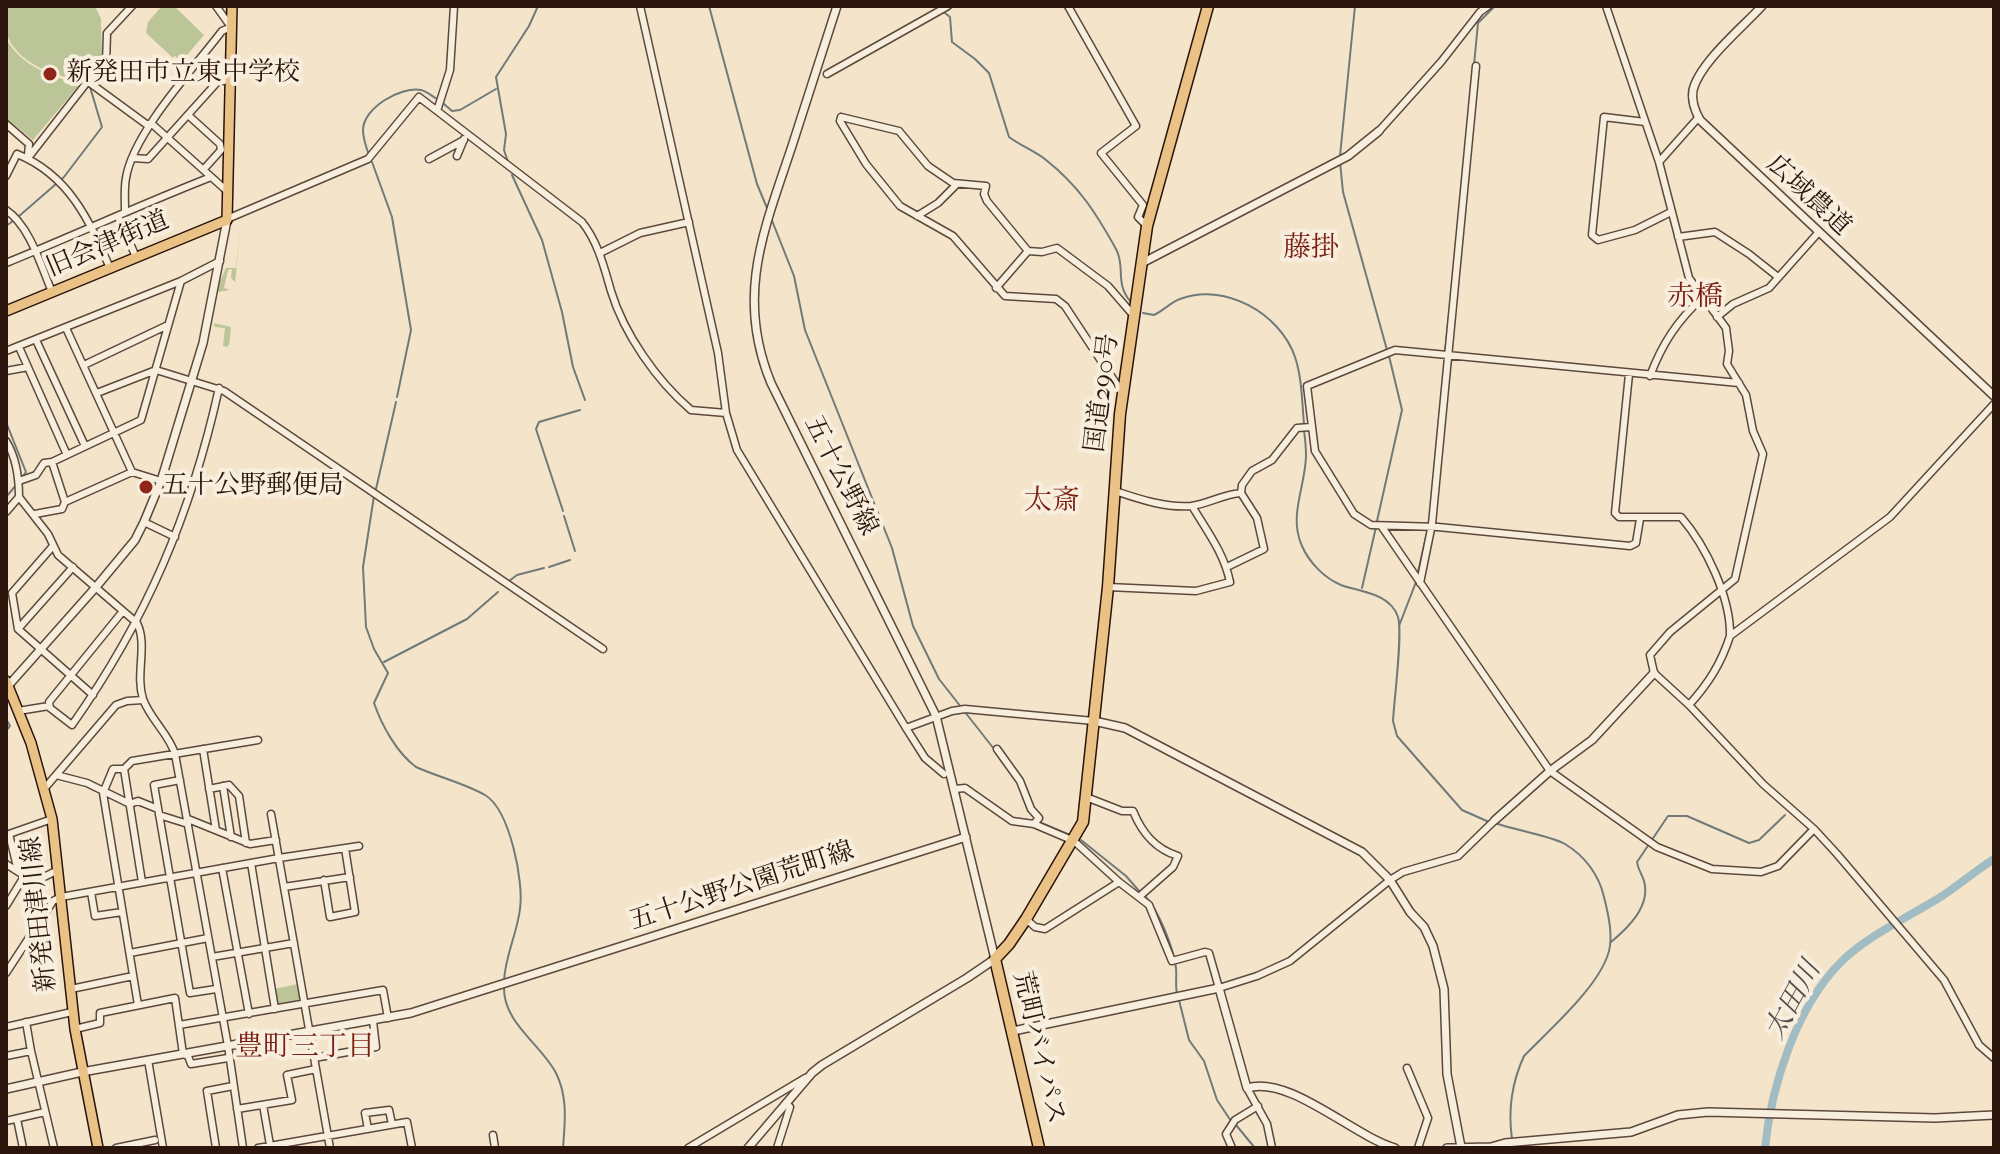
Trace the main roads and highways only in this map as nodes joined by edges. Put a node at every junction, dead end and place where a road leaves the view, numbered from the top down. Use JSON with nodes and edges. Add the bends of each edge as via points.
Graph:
{"nodes":[{"id":1,"x":232,"y":6,"type":"edge"},
{"id":2,"x":1208,"y":6,"type":"edge"},
{"id":3,"x":6,"y":311,"type":"edge"},
{"id":4,"x":7,"y":684,"type":"edge"},
{"id":5,"x":995,"y":959,"type":"joint"},
{"id":6,"x":98,"y":1148,"type":"edge"},
{"id":7,"x":1039,"y":1148,"type":"edge"}],
"edges":[{"from":1,"to":3,"type":"main road","name":"旧会津街道","via":[[224,148],[227,220]]},
{"from":2,"to":5,"type":"highway","name":"国道290号","via":[[1147,226],[1123,394],[1083,822],[1026,919]]},
{"from":4,"to":6,"type":"main road","name":"新発田津川線","via":[[31,743],[52,819],[72,1012]]},
{"from":5,"to":7,"type":"highway","name":"荒町バイパス"}]}
